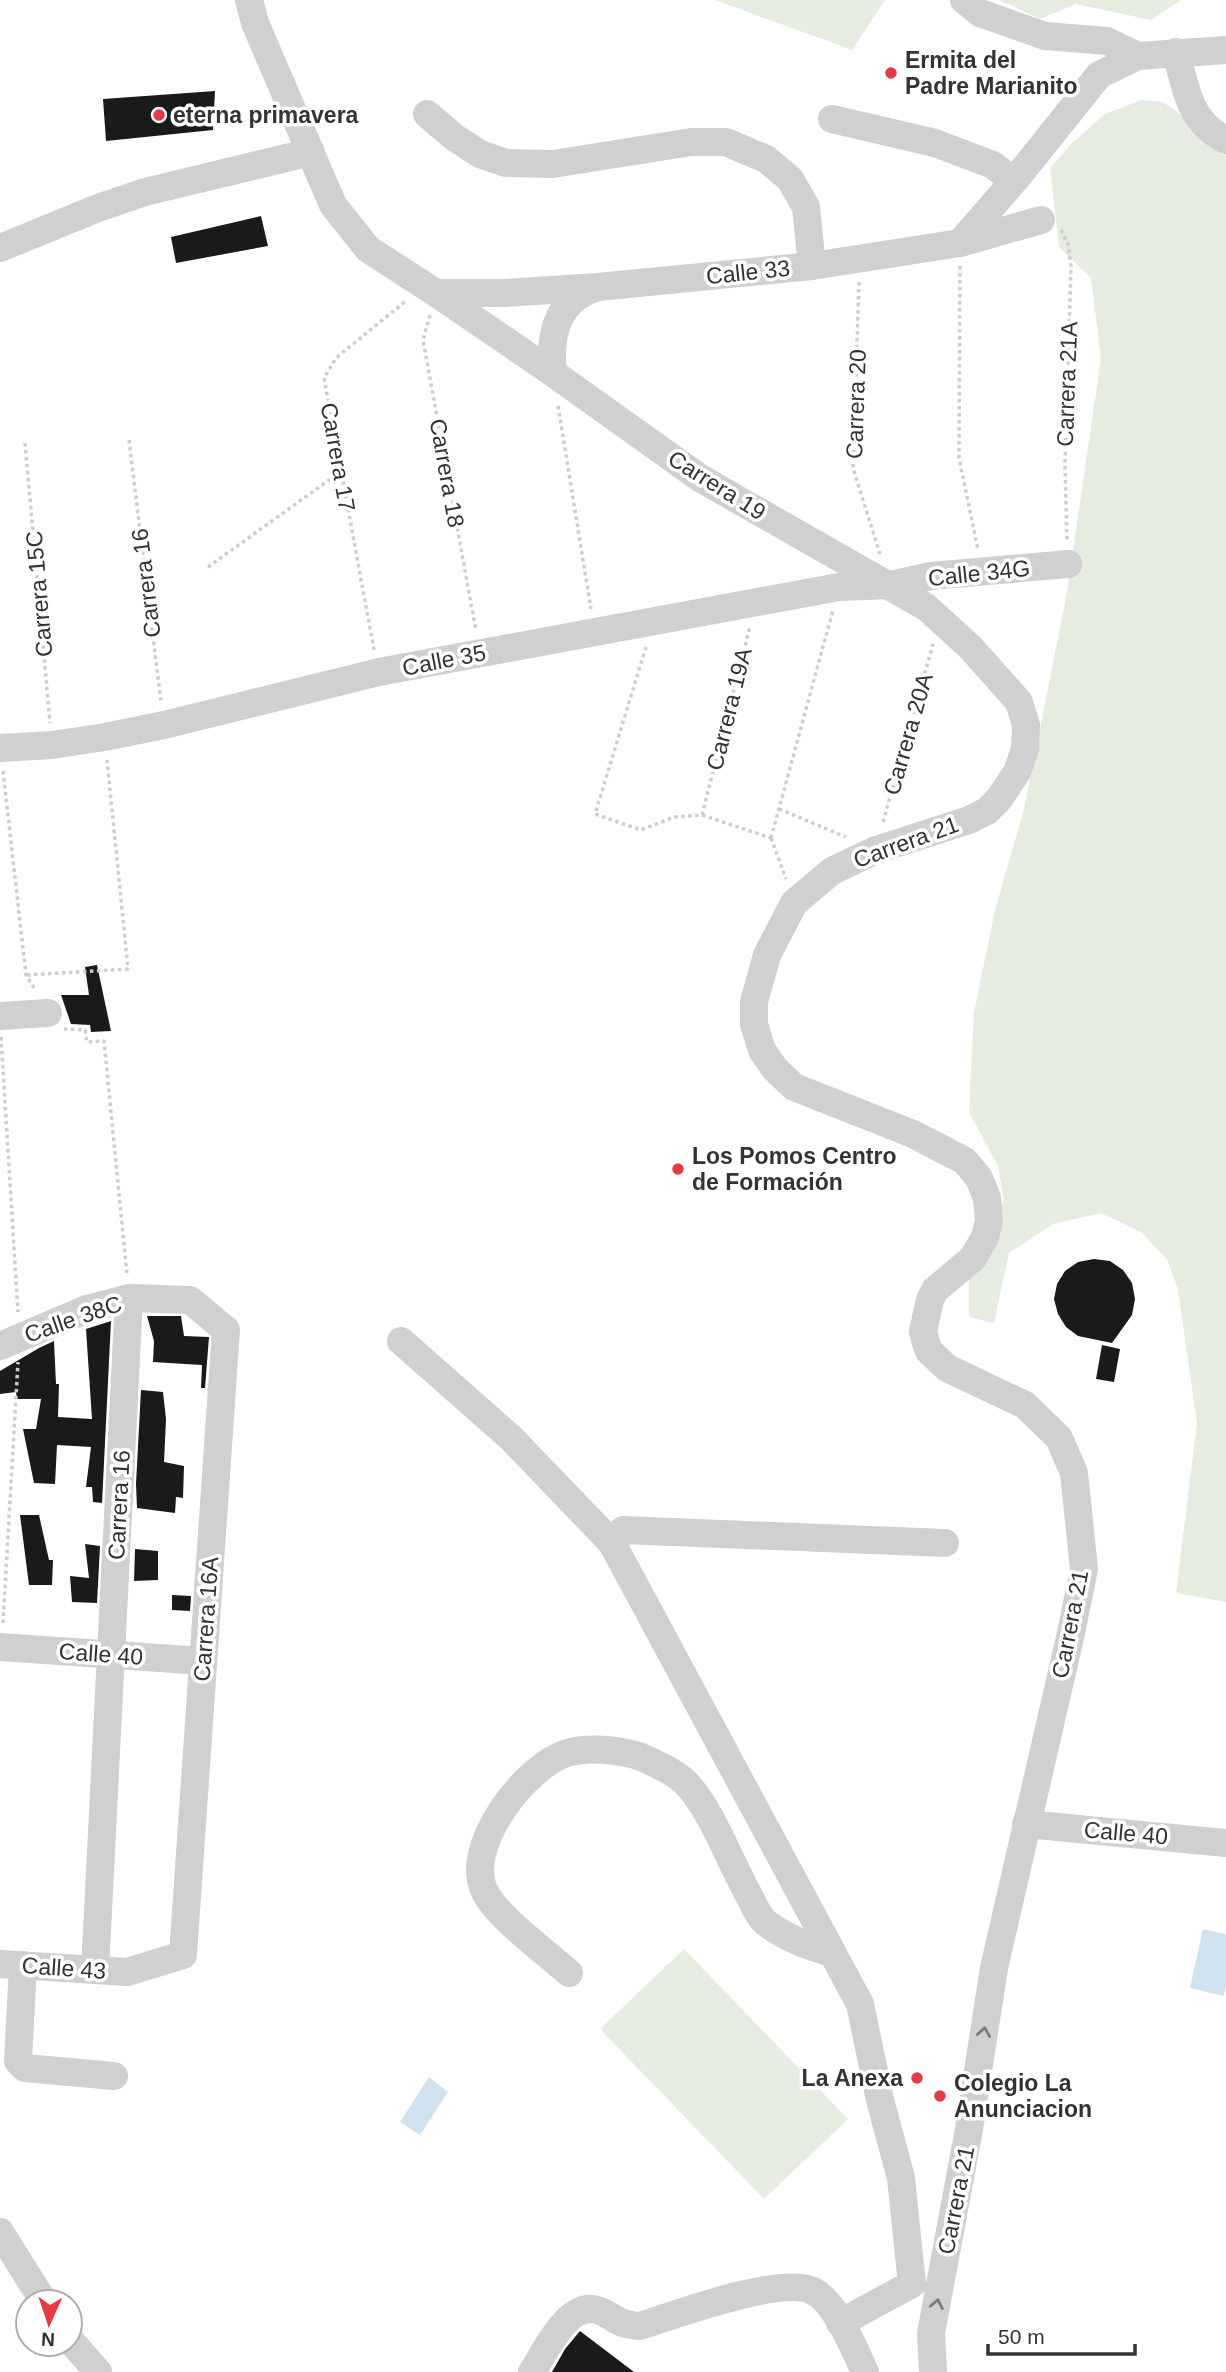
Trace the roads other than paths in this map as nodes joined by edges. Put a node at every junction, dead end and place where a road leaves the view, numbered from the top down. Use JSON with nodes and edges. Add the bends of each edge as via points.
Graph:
{"nodes":[{"id":1,"x":249,"y":0,"type":"edge"},
{"id":2,"x":964,"y":0,"type":"edge"},
{"id":3,"x":1226,"y":50,"type":"edge"},
{"id":4,"x":1176,"y":52,"type":"junction"},
{"id":5,"x":1138,"y":56,"type":"junction"},
{"id":6,"x":427,"y":114,"type":"dead end"},
{"id":7,"x":832,"y":119,"type":"dead end"},
{"id":8,"x":1226,"y":140,"type":"edge"},
{"id":9,"x":311,"y":152,"type":"junction"},
{"id":10,"x":1019,"y":174,"type":"junction"},
{"id":11,"x":1041,"y":220,"type":"road end"},
{"id":12,"x":960,"y":243,"type":"junction"},
{"id":13,"x":0,"y":248,"type":"edge"},
{"id":14,"x":812,"y":266,"type":"junction"},
{"id":15,"x":598,"y":287,"type":"junction"},
{"id":16,"x":430,"y":289,"type":"junction"},
{"id":17,"x":552,"y":373,"type":"junction"},
{"id":18,"x":1068,"y":564,"type":"road end"},
{"id":19,"x":890,"y":585,"type":"junction"},
{"id":20,"x":0,"y":748,"type":"edge"},
{"id":21,"x":48,"y":1013,"type":"road end"},
{"id":22,"x":0,"y":1016,"type":"edge"},
{"id":23,"x":129,"y":1298,"type":"junction"},
{"id":24,"x":190,"y":1300,"type":"joint"},
{"id":25,"x":401,"y":1341,"type":"dead end"},
{"id":26,"x":0,"y":1346,"type":"edge"},
{"id":27,"x":945,"y":1542,"type":"dead end"},
{"id":28,"x":612,"y":1543,"type":"junction"},
{"id":29,"x":0,"y":1647,"type":"edge"},
{"id":30,"x":111,"y":1655,"type":"junction"},
{"id":31,"x":203,"y":1661,"type":"junction"},
{"id":32,"x":1026,"y":1824,"type":"junction"},
{"id":33,"x":1226,"y":1843,"type":"edge"},
{"id":34,"x":832,"y":1953,"type":"junction"},
{"id":35,"x":12,"y":1965,"type":"edge"},
{"id":36,"x":95,"y":1970,"type":"junction"},
{"id":37,"x":127,"y":1972,"type":"joint"},
{"id":38,"x":569,"y":1973,"type":"dead end"},
{"id":39,"x":114,"y":2076,"type":"dead end"},
{"id":40,"x":0,"y":2232,"type":"edge"},
{"id":41,"x":35,"y":2288,"type":"edge"},
{"id":42,"x":840,"y":2323,"type":"junction"},
{"id":43,"x":84,"y":2356,"type":"edge"},
{"id":44,"x":933,"y":2359,"type":"edge"},
{"id":45,"x":98,"y":2372,"type":"edge"},
{"id":46,"x":532,"y":2372,"type":"edge"},
{"id":47,"x":865,"y":2372,"type":"edge"},
{"id":48,"x":916,"y":2372,"type":"edge"}],
"edges":[{"from":1,"to":9,"type":"street","name":"Carrera 19"},
{"from":2,"to":5,"type":"street","via":[[980,13],[1045,36],[1107,41]]},
{"from":3,"to":4,"type":"street"},
{"from":4,"to":5,"type":"street"},
{"from":4,"to":8,"type":"street","via":[[1192,107],[1205,128]]},
{"from":5,"to":10,"type":"street","via":[[1099,75]]},
{"from":6,"to":14,"type":"street","via":[[480,155],[506,163],[553,164],[691,142],[726,142],[766,159],[790,179],[806,207]]},
{"from":7,"to":10,"type":"street","via":[[936,143]]},
{"from":9,"to":13,"type":"street","via":[[145,192]]},
{"from":9,"to":16,"type":"street","name":"Carrera 19","via":[[333,205],[368,249]]},
{"from":10,"to":12,"type":"street"},
{"from":11,"to":12,"type":"street","name":"Calle 33"},
{"from":12,"to":14,"type":"street","name":"Calle 33"},
{"from":14,"to":15,"type":"street","name":"Calle 33"},
{"from":15,"to":16,"type":"street","name":"Calle 33","via":[[505,293]]},
{"from":15,"to":17,"type":"street","via":[[570,302],[557,321]]},
{"from":16,"to":17,"type":"street","name":"Carrera 19"},
{"from":17,"to":19,"type":"street","name":"Carrera 19","via":[[700,478]]},
{"from":18,"to":19,"type":"street","name":"Calle 34G","via":[[931,576]]},
{"from":19,"to":20,"type":"street","name":"Calle 35","via":[[839,587],[379,672],[105,737]]},
{"from":19,"to":32,"type":"street","name":"Carrera 21","via":[[940,619],[1019,702],[1026,725],[1025,750],[1017,772],[987,811],[876,850],[832,871],[794,903],[778,956],[754,1002],[754,1024],[762,1050],[794,1087],[924,1139],[965,1161],[987,1198],[985,1237],[973,1258],[935,1290],[923,1332],[929,1352],[947,1368],[1025,1405],[1059,1437],[1074,1473],[1084,1569]]},
{"from":21,"to":22,"type":"street"},
{"from":23,"to":24,"type":"street","name":"Calle 38C"},
{"from":23,"to":26,"type":"street","name":"Calle 38C","via":[[87,1309]]},
{"from":23,"to":30,"type":"street","name":"Carrera 16"},
{"from":24,"to":31,"type":"street","name":"Carrera 16A","via":[[226,1330]]},
{"from":25,"to":28,"type":"street","via":[[511,1438]]},
{"from":27,"to":28,"type":"street","via":[[623,1530]]},
{"from":28,"to":34,"type":"street"},
{"from":29,"to":30,"type":"street","name":"Calle 40"},
{"from":30,"to":31,"type":"street","name":"Calle 40"},
{"from":30,"to":36,"type":"street","name":"Carrera 16"},
{"from":31,"to":37,"type":"street","name":"Carrera 16A","via":[[183,1955]]},
{"from":32,"to":33,"type":"street","name":"Calle 40"},
{"from":44,"to":32,"type":"street","name":"Carrera 21","one_way":true,"via":[[931,2333],[994,1968]]},
{"from":34,"to":38,"type":"street","via":[[799,1943],[763,1921],[709,1816],[686,1782],[648,1759],[602,1748],[566,1753],[528,1777],[484,1842],[479,1862],[483,1890],[495,1909]]},
{"from":34,"to":42,"type":"street","via":[[860,2004],[901,2178],[912,2284]]},
{"from":35,"to":36,"type":"street","name":"Calle 43"},
{"from":35,"to":39,"type":"street","via":[[19,2061],[25,2068]]},
{"from":36,"to":37,"type":"street","name":"Calle 43"},
{"from":40,"to":41,"type":"street"},
{"from":42,"to":46,"type":"street","via":[[812,2290],[790,2287],[750,2292],[640,2326],[615,2322],[598,2310],[577,2311]]},
{"from":42,"to":47,"type":"street"},
{"from":43,"to":45,"type":"street"},
{"from":44,"to":48,"type":"street","via":[[921,2351],[915,2360]]}]}
